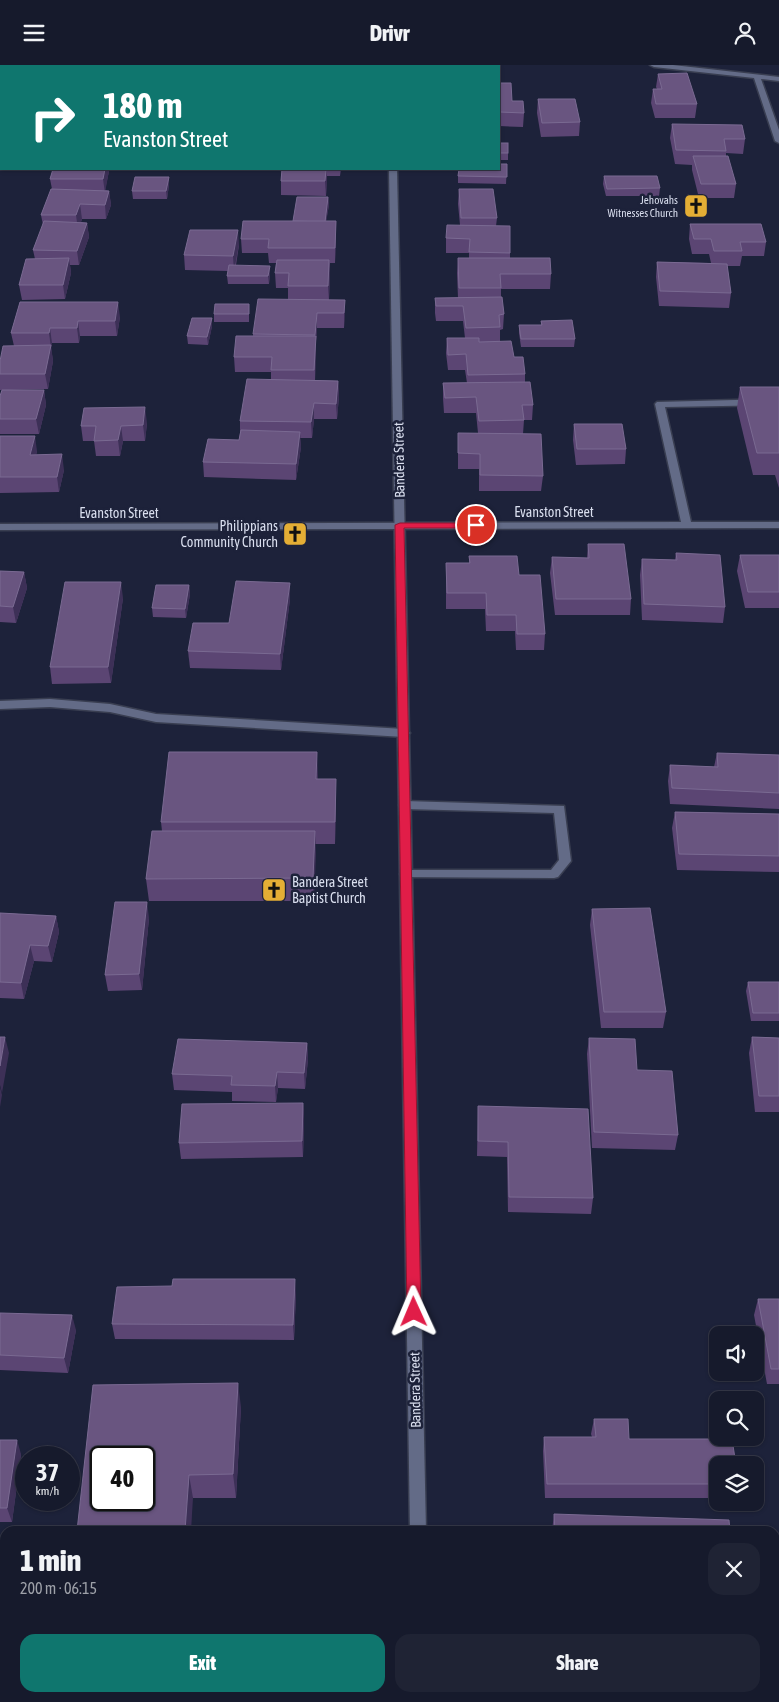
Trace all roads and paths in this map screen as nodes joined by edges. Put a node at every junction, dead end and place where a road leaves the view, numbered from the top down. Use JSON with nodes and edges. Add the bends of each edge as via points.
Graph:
{"nodes":[{"id":1,"x":654,"y":65,"type":"edge"},
{"id":2,"x":757,"y":77,"type":"junction"},
{"id":3,"x":779,"y":79,"type":"edge"},
{"id":4,"x":779,"y":141,"type":"edge"},
{"id":5,"x":394,"y":170,"type":"edge"},
{"id":6,"x":779,"y":403,"type":"edge"},
{"id":7,"x":400,"y":525,"type":"junction"},
{"id":8,"x":687,"y":525,"type":"junction"},
{"id":9,"x":779,"y":525,"type":"edge"},
{"id":10,"x":0,"y":527,"type":"edge"},
{"id":11,"x":0,"y":705,"type":"edge"},
{"id":12,"x":404,"y":733,"type":"junction"},
{"id":13,"x":405,"y":805,"type":"junction"},
{"id":14,"x":406,"y":874,"type":"junction"},
{"id":15,"x":418,"y":1526,"type":"edge"}],
"edges":[{"from":1,"to":2,"type":"street"},
{"from":2,"to":3,"type":"street"},
{"from":2,"to":4,"type":"street"},
{"from":5,"to":7,"type":"street","name":"Bandera Street"},
{"from":6,"to":8,"type":"street","via":[[660,403]]},
{"from":7,"to":8,"type":"street","name":"Evanston Street"},
{"from":7,"to":10,"type":"street","name":"Evanston Street"},
{"from":7,"to":12,"type":"street","name":"Bandera Street"},
{"from":8,"to":9,"type":"street","name":"Evanston Street"},
{"from":11,"to":12,"type":"street","via":[[50,703],[156,718]]},
{"from":12,"to":13,"type":"street","name":"Bandera Street"},
{"from":13,"to":14,"type":"street","name":"Bandera Street"},
{"from":13,"to":14,"type":"street","via":[[560,809],[565,861],[554,874]]},
{"from":14,"to":15,"type":"street","name":"Bandera Street"}]}
